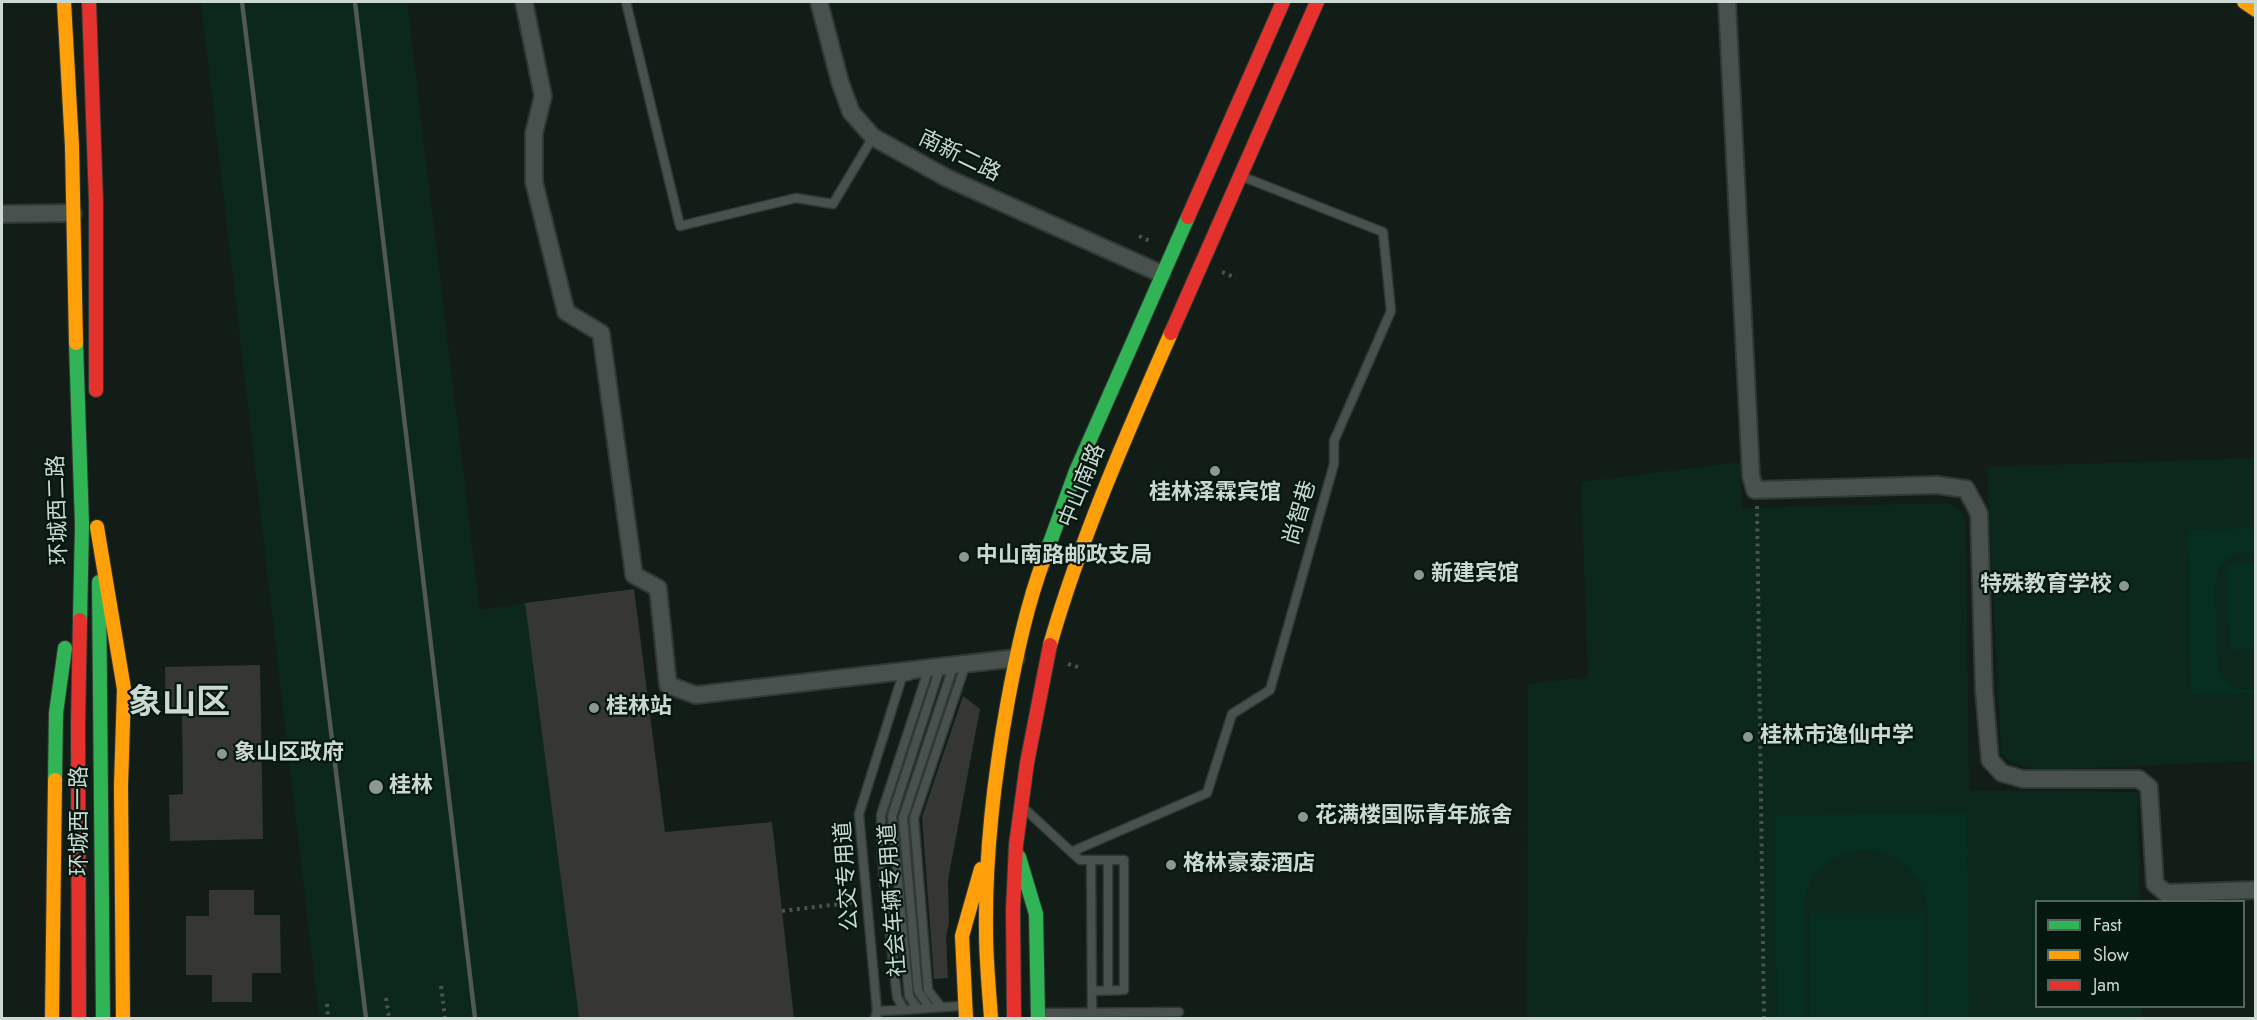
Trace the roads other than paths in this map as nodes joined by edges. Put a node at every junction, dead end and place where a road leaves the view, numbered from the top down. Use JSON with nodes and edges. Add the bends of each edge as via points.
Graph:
{"nodes":[{"id":1,"x":64,"y":2,"type":"edge"},
{"id":2,"x":89,"y":2,"type":"edge"},
{"id":3,"x":524,"y":2,"type":"edge"},
{"id":4,"x":626,"y":2,"type":"edge"},
{"id":5,"x":819,"y":2,"type":"edge"},
{"id":6,"x":1283,"y":2,"type":"edge"},
{"id":7,"x":1317,"y":2,"type":"edge"},
{"id":8,"x":1727,"y":2,"type":"edge"},
{"id":9,"x":2244,"y":2,"type":"edge"},
{"id":10,"x":2256,"y":10,"type":"edge"},
{"id":11,"x":873,"y":137,"type":"junction"},
{"id":12,"x":1240,"y":176,"type":"junction"},
{"id":13,"x":73,"y":213,"type":"junction"},
{"id":14,"x":2,"y":214,"type":"edge"},
{"id":15,"x":1162,"y":274,"type":"junction"},
{"id":16,"x":96,"y":404,"type":"dead end"},
{"id":17,"x":97,"y":511,"type":"dead end"},
{"id":18,"x":82,"y":525,"type":"junction"},
{"id":19,"x":97,"y":527,"type":"junction"},
{"id":20,"x":100,"y":623,"type":"joint"},
{"id":21,"x":1015,"y":661,"type":"junction"},
{"id":22,"x":963,"y":672,"type":"junction"},
{"id":23,"x":951,"y":673,"type":"junction"},
{"id":24,"x":927,"y":674,"type":"junction"},
{"id":25,"x":938,"y":674,"type":"junction"},
{"id":26,"x":1020,"y":805,"type":"junction"},
{"id":27,"x":988,"y":845,"type":"junction"},
{"id":28,"x":1016,"y":847,"type":"junction"},
{"id":29,"x":1071,"y":852,"type":"junction"},
{"id":30,"x":1091,"y":860,"type":"junction"},
{"id":31,"x":1108,"y":860,"type":"junction"},
{"id":32,"x":2256,"y":890,"type":"edge"},
{"id":33,"x":1092,"y":990,"type":"junction"},
{"id":34,"x":1108,"y":990,"type":"junction"},
{"id":35,"x":941,"y":1007,"type":"junction"},
{"id":36,"x":930,"y":1008,"type":"junction"},
{"id":37,"x":918,"y":1009,"type":"junction"},
{"id":38,"x":904,"y":1010,"type":"junction"},
{"id":39,"x":966,"y":1012,"type":"edge"},
{"id":40,"x":1179,"y":1012,"type":"dead end"},
{"id":41,"x":1092,"y":1013,"type":"junction"},
{"id":42,"x":876,"y":1016,"type":"edge"},
{"id":43,"x":1038,"y":1016,"type":"edge"},
{"id":44,"x":52,"y":1018,"type":"edge"},
{"id":45,"x":79,"y":1018,"type":"edge"},
{"id":46,"x":103,"y":1018,"type":"edge"},
{"id":47,"x":123,"y":1018,"type":"edge"},
{"id":48,"x":991,"y":1018,"type":"edge"},
{"id":49,"x":1014,"y":1018,"type":"edge"}],
"edges":[{"from":1,"to":13,"type":"main road","name":"环城西二路"},
{"from":2,"to":16,"type":"main road","via":[[96,201]]},
{"from":3,"to":21,"type":"street","via":[[543,96],[534,133],[534,182],[566,312],[601,333],[634,575],[658,588],[668,685],[696,695]]},
{"from":4,"to":11,"type":"lane","via":[[680,226],[796,198],[833,204]]},
{"from":5,"to":11,"type":"street","name":"南新二路","via":[[851,112]]},
{"from":6,"to":15,"type":"main road","name":"中山南路"},
{"from":7,"to":12,"type":"main road","name":"中山南路"},
{"from":8,"to":32,"type":"street","via":[[1751,476],[1755,490],[1937,485],[1966,489],[1978,513],[1990,760],[2002,773],[2023,779],[2139,779],[2149,787],[2155,884],[2166,893]]},
{"from":9,"to":10,"type":"main road"},
{"from":11,"to":15,"type":"street","name":"南新二路","via":[[947,178]]},
{"from":12,"to":26,"type":"main road","name":"中山南路","via":[[1105,483],[1081,548],[1047,658]]},
{"from":12,"to":29,"type":"lane","name":"尚智巷","via":[[1383,231],[1391,311],[1334,441],[1334,464],[1270,690],[1232,714],[1207,793]]},
{"from":13,"to":14,"type":"street"},
{"from":13,"to":18,"type":"main road","name":"环城西二路"},
{"from":15,"to":21,"type":"main road","name":"中山南路","via":[[1064,504],[1030,598]]},
{"from":17,"to":19,"type":"main road","name":"环城西二路"},
{"from":18,"to":44,"type":"main road","via":[[56,713]]},
{"from":18,"to":45,"type":"main road","name":"环城西二路"},
{"from":19,"to":20,"type":"main road","name":"环城西二路"},
{"from":19,"to":47,"type":"main road","via":[[124,689]]},
{"from":20,"to":46,"type":"main road","name":"环城西一路"},
{"from":21,"to":22,"type":"lane","name":"公交专用道"},
{"from":21,"to":27,"type":"main road","name":"中山南路","via":[[996,764]]},
{"from":22,"to":23,"type":"lane","name":"公交专用道"},
{"from":22,"to":35,"type":"lane","name":"社会车辆专用道","via":[[914,818],[928,990]]},
{"from":23,"to":25,"type":"lane","name":"公交专用道"},
{"from":23,"to":36,"type":"lane","name":"社会车辆专用道","via":[[903,818],[918,992]]},
{"from":24,"to":25,"type":"lane","name":"公交专用道"},
{"from":24,"to":38,"type":"lane","via":[[881,815],[897,997]]},
{"from":24,"to":42,"type":"lane","name":"公交专用道","via":[[902,677],[859,814]]},
{"from":25,"to":37,"type":"lane","via":[[892,816],[909,996]]},
{"from":26,"to":28,"type":"main road","name":"中山南路"},
{"from":26,"to":29,"type":"lane"},
{"from":27,"to":39,"type":"main road","via":[[962,936]]},
{"from":27,"to":48,"type":"main road","name":"中山南路","via":[[986,932]]},
{"from":28,"to":43,"type":"main road","via":[[1036,914]]},
{"from":28,"to":49,"type":"main road","name":"中山南路"},
{"from":29,"to":30,"type":"lane","via":[[1080,860]]},
{"from":30,"to":31,"type":"lane"},
{"from":30,"to":33,"type":"lane"},
{"from":31,"to":34,"type":"lane"},
{"from":31,"to":34,"type":"lane","via":[[1124,860],[1124,990]]},
{"from":33,"to":34,"type":"lane"},
{"from":33,"to":41,"type":"lane"},
{"from":35,"to":36,"type":"lane"},
{"from":35,"to":39,"type":"lane"},
{"from":36,"to":37,"type":"lane"},
{"from":37,"to":38,"type":"lane"},
{"from":38,"to":42,"type":"lane"},
{"from":40,"to":41,"type":"lane"},
{"from":41,"to":43,"type":"lane"}]}
